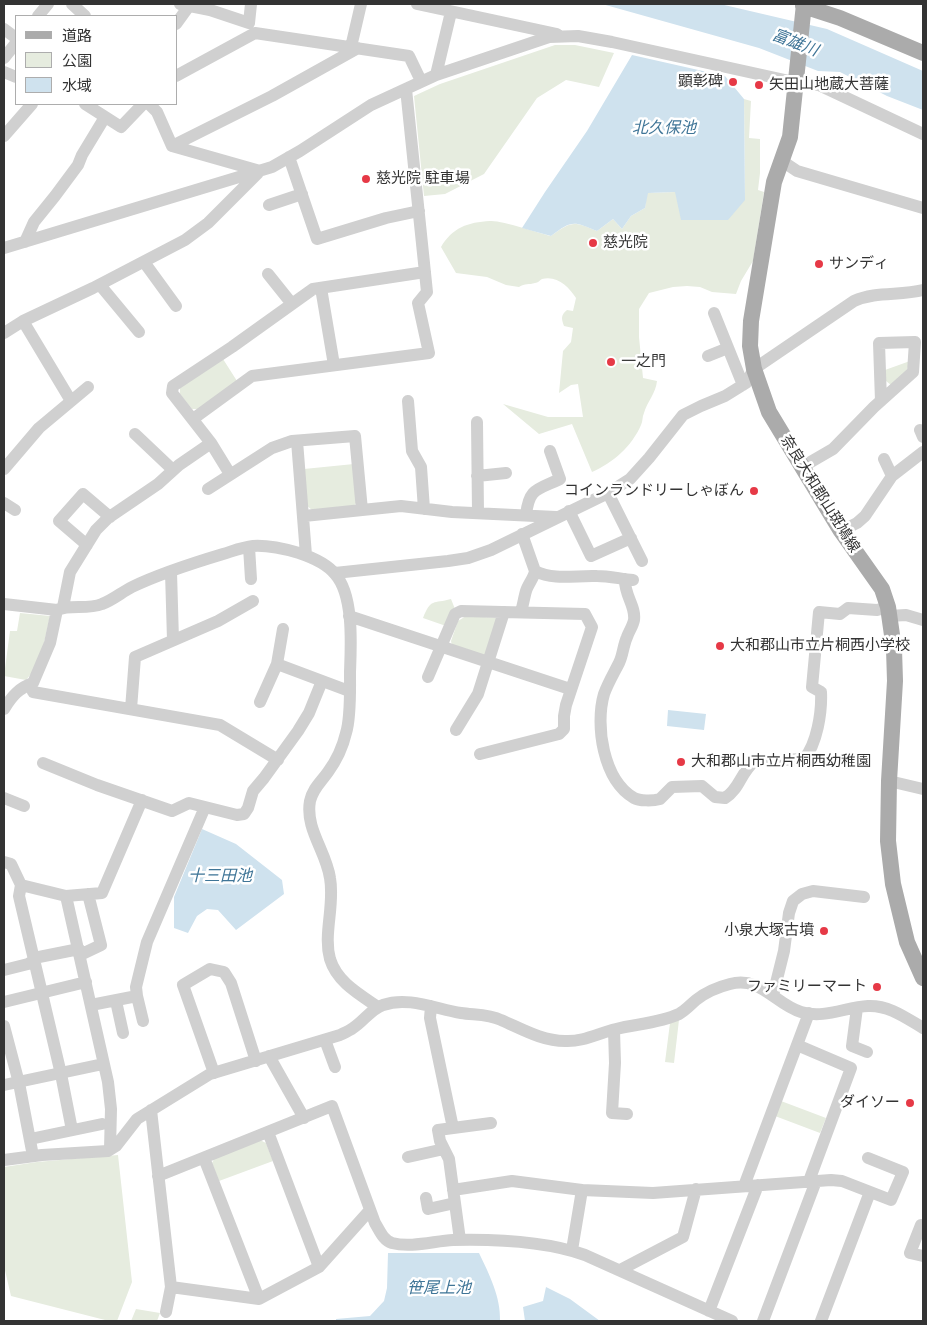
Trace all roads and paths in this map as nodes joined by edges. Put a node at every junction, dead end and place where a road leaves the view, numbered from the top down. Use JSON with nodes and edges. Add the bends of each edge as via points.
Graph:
{"nodes":[{"id":1,"x":48,"y":4,"type":"edge"},
{"id":2,"x":72,"y":4,"type":"edge"},
{"id":3,"x":251,"y":4,"type":"edge"},
{"id":4,"x":361,"y":4,"type":"edge"},
{"id":5,"x":417,"y":4,"type":"edge"},
{"id":6,"x":184,"y":5,"type":"edge"},
{"id":7,"x":801,"y":6,"type":"edge"},
{"id":8,"x":451,"y":12,"type":"junction"},
{"id":9,"x":39,"y":15,"type":"edge"},
{"id":10,"x":84,"y":15,"type":"edge"},
{"id":11,"x":178,"y":19,"type":"edge"},
{"id":12,"x":4,"y":29,"type":"edge"},
{"id":13,"x":562,"y":35,"type":"junction"},
{"id":14,"x":15,"y":37,"type":"edge"},
{"id":15,"x":15,"y":44,"type":"edge"},
{"id":16,"x":354,"y":48,"type":"junction"},
{"id":17,"x":923,"y":53,"type":"edge"},
{"id":18,"x":4,"y":58,"type":"edge"},
{"id":19,"x":436,"y":74,"type":"junction"},
{"id":20,"x":178,"y":75,"type":"edge"},
{"id":21,"x":795,"y":79,"type":"junction"},
{"id":22,"x":421,"y":82,"type":"junction"},
{"id":23,"x":406,"y":89,"type":"junction"},
{"id":24,"x":31,"y":105,"type":"edge"},
{"id":25,"x":87,"y":105,"type":"edge"},
{"id":26,"x":142,"y":105,"type":"edge"},
{"id":27,"x":150,"y":105,"type":"edge"},
{"id":28,"x":105,"y":117,"type":"junction"},
{"id":29,"x":923,"y":134,"type":"edge"},
{"id":30,"x":4,"y":136,"type":"edge"},
{"id":31,"x":172,"y":146,"type":"junction"},
{"id":32,"x":289,"y":157,"type":"junction"},
{"id":33,"x":782,"y":160,"type":"junction"},
{"id":34,"x":260,"y":171,"type":"junction"},
{"id":35,"x":302,"y":194,"type":"junction"},
{"id":36,"x":269,"y":205,"type":"dead end"},
{"id":37,"x":923,"y":208,"type":"edge"},
{"id":38,"x":419,"y":211,"type":"junction"},
{"id":39,"x":25,"y":242,"type":"junction"},
{"id":40,"x":4,"y":248,"type":"edge"},
{"id":41,"x":144,"y":262,"type":"junction"},
{"id":42,"x":425,"y":272,"type":"junction"},
{"id":43,"x":268,"y":274,"type":"dead end"},
{"id":44,"x":100,"y":285,"type":"junction"},
{"id":45,"x":320,"y":288,"type":"junction"},
{"id":46,"x":923,"y":290,"type":"edge"},
{"id":47,"x":292,"y":304,"type":"junction"},
{"id":48,"x":176,"y":306,"type":"dead end"},
{"id":49,"x":714,"y":313,"type":"dead end"},
{"id":50,"x":23,"y":321,"type":"junction"},
{"id":51,"x":4,"y":332,"type":"edge"},
{"id":52,"x":139,"y":332,"type":"dead end"},
{"id":53,"x":728,"y":348,"type":"junction"},
{"id":54,"x":708,"y":356,"type":"dead end"},
{"id":55,"x":334,"y":365,"type":"junction"},
{"id":56,"x":754,"y":370,"type":"junction"},
{"id":57,"x":743,"y":385,"type":"junction"},
{"id":58,"x":88,"y":387,"type":"dead end"},
{"id":59,"x":71,"y":401,"type":"junction"},
{"id":60,"x":408,"y":401,"type":"dead end"},
{"id":61,"x":881,"y":401,"type":"junction"},
{"id":62,"x":193,"y":419,"type":"junction"},
{"id":63,"x":477,"y":422,"type":"dead end"},
{"id":64,"x":135,"y":434,"type":"dead end"},
{"id":65,"x":297,"y":441,"type":"junction"},
{"id":66,"x":211,"y":443,"type":"junction"},
{"id":67,"x":550,"y":451,"type":"dead end"},
{"id":68,"x":923,"y":452,"type":"edge"},
{"id":69,"x":8,"y":454,"type":"edge"},
{"id":70,"x":884,"y":459,"type":"dead end"},
{"id":71,"x":802,"y":467,"type":"junction"},
{"id":72,"x":4,"y":469,"type":"edge"},
{"id":73,"x":173,"y":470,"type":"junction"},
{"id":74,"x":506,"y":473,"type":"dead end"},
{"id":75,"x":230,"y":474,"type":"junction"},
{"id":76,"x":477,"y":476,"type":"junction"},
{"id":77,"x":892,"y":476,"type":"junction"},
{"id":78,"x":208,"y":489,"type":"dead end"},
{"id":79,"x":610,"y":498,"type":"junction"},
{"id":80,"x":4,"y":503,"type":"edge"},
{"id":81,"x":424,"y":508,"type":"junction"},
{"id":82,"x":15,"y":510,"type":"dead end"},
{"id":83,"x":362,"y":510,"type":"junction"},
{"id":84,"x":478,"y":513,"type":"junction"},
{"id":85,"x":526,"y":515,"type":"junction"},
{"id":86,"x":110,"y":516,"type":"junction"},
{"id":87,"x":304,"y":516,"type":"junction"},
{"id":88,"x":568,"y":516,"type":"junction"},
{"id":89,"x":841,"y":531,"type":"junction"},
{"id":90,"x":522,"y":534,"type":"junction"},
{"id":91,"x":631,"y":538,"type":"junction"},
{"id":92,"x":87,"y":545,"type":"junction"},
{"id":93,"x":248,"y":547,"type":"junction"},
{"id":94,"x":306,"y":555,"type":"junction"},
{"id":95,"x":642,"y":560,"type":"dead end"},
{"id":96,"x":534,"y":571,"type":"junction"},
{"id":97,"x":171,"y":572,"type":"junction"},
{"id":98,"x":335,"y":573,"type":"junction"},
{"id":99,"x":251,"y":579,"type":"dead end"},
{"id":100,"x":253,"y":602,"type":"dead end"},
{"id":101,"x":4,"y":604,"type":"edge"},
{"id":102,"x":60,"y":608,"type":"junction"},
{"id":103,"x":888,"y":611,"type":"junction"},
{"id":104,"x":504,"y":612,"type":"junction"},
{"id":105,"x":521,"y":612,"type":"junction"},
{"id":106,"x":349,"y":616,"type":"junction"},
{"id":107,"x":923,"y":620,"type":"edge"},
{"id":108,"x":283,"y":630,"type":"dead end"},
{"id":109,"x":173,"y":640,"type":"junction"},
{"id":110,"x":442,"y":647,"type":"junction"},
{"id":111,"x":489,"y":663,"type":"junction"},
{"id":112,"x":277,"y":664,"type":"junction"},
{"id":113,"x":428,"y":677,"type":"dead end"},
{"id":114,"x":322,"y":681,"type":"junction"},
{"id":115,"x":30,"y":684,"type":"junction"},
{"id":116,"x":570,"y":689,"type":"junction"},
{"id":117,"x":350,"y":691,"type":"junction"},
{"id":118,"x":260,"y":702,"type":"dead end"},
{"id":119,"x":4,"y":709,"type":"edge"},
{"id":120,"x":131,"y":709,"type":"junction"},
{"id":121,"x":456,"y":730,"type":"dead end"},
{"id":122,"x":480,"y":754,"type":"dead end"},
{"id":123,"x":278,"y":760,"type":"junction"},
{"id":124,"x":43,"y":763,"type":"dead end"},
{"id":125,"x":889,"y":782,"type":"junction"},
{"id":126,"x":923,"y":789,"type":"edge"},
{"id":127,"x":4,"y":798,"type":"edge"},
{"id":128,"x":142,"y":800,"type":"junction"},
{"id":129,"x":24,"y":806,"type":"dead end"},
{"id":130,"x":206,"y":807,"type":"junction"},
{"id":131,"x":4,"y":862,"type":"edge"},
{"id":132,"x":21,"y":885,"type":"junction"},
{"id":133,"x":88,"y":894,"type":"junction"},
{"id":134,"x":66,"y":896,"type":"junction"},
{"id":135,"x":864,"y":897,"type":"dead end"},
{"id":136,"x":79,"y":952,"type":"junction"},
{"id":137,"x":35,"y":960,"type":"junction"},
{"id":138,"x":4,"y":970,"type":"edge"},
{"id":139,"x":923,"y":978,"type":"edge"},
{"id":140,"x":86,"y":982,"type":"junction"},
{"id":141,"x":42,"y":993,"type":"junction"},
{"id":142,"x":773,"y":995,"type":"junction"},
{"id":143,"x":136,"y":996,"type":"junction"},
{"id":144,"x":116,"y":1001,"type":"junction"},
{"id":145,"x":4,"y":1002,"type":"edge"},
{"id":146,"x":91,"y":1006,"type":"junction"},
{"id":147,"x":431,"y":1006,"type":"junction"},
{"id":148,"x":378,"y":1007,"type":"junction"},
{"id":149,"x":857,"y":1008,"type":"junction"},
{"id":150,"x":809,"y":1013,"type":"junction"},
{"id":151,"x":143,"y":1022,"type":"dead end"},
{"id":152,"x":4,"y":1026,"type":"edge"},
{"id":153,"x":923,"y":1028,"type":"edge"},
{"id":154,"x":614,"y":1030,"type":"junction"},
{"id":155,"x":123,"y":1033,"type":"dead end"},
{"id":156,"x":325,"y":1040,"type":"junction"},
{"id":157,"x":797,"y":1045,"type":"junction"},
{"id":158,"x":867,"y":1052,"type":"dead end"},
{"id":159,"x":270,"y":1056,"type":"junction"},
{"id":160,"x":256,"y":1061,"type":"junction"},
{"id":161,"x":103,"y":1064,"type":"junction"},
{"id":162,"x":335,"y":1067,"type":"dead end"},
{"id":163,"x":214,"y":1073,"type":"junction"},
{"id":164,"x":61,"y":1074,"type":"junction"},
{"id":165,"x":19,"y":1083,"type":"junction"},
{"id":166,"x":4,"y":1085,"type":"edge"},
{"id":167,"x":151,"y":1110,"type":"junction"},
{"id":168,"x":627,"y":1114,"type":"dead end"},
{"id":169,"x":304,"y":1118,"type":"junction"},
{"id":170,"x":491,"y":1123,"type":"dead end"},
{"id":171,"x":102,"y":1124,"type":"dead end"},
{"id":172,"x":453,"y":1128,"type":"junction"},
{"id":173,"x":72,"y":1130,"type":"junction"},
{"id":174,"x":268,"y":1132,"type":"junction"},
{"id":175,"x":35,"y":1138,"type":"dead end"},
{"id":176,"x":110,"y":1149,"type":"junction"},
{"id":177,"x":444,"y":1149,"type":"junction"},
{"id":178,"x":33,"y":1156,"type":"junction"},
{"id":179,"x":408,"y":1157,"type":"dead end"},
{"id":180,"x":204,"y":1158,"type":"junction"},
{"id":181,"x":868,"y":1158,"type":"dead end"},
{"id":182,"x":4,"y":1160,"type":"edge"},
{"id":183,"x":158,"y":1176,"type":"junction"},
{"id":184,"x":812,"y":1181,"type":"junction"},
{"id":185,"x":758,"y":1185,"type":"junction"},
{"id":186,"x":744,"y":1186,"type":"junction"},
{"id":187,"x":696,"y":1189,"type":"junction"},
{"id":188,"x":453,"y":1190,"type":"junction"},
{"id":189,"x":582,"y":1190,"type":"junction"},
{"id":190,"x":870,"y":1192,"type":"junction"},
{"id":191,"x":426,"y":1198,"type":"dead end"},
{"id":192,"x":455,"y":1203,"type":"junction"},
{"id":193,"x":370,"y":1210,"type":"junction"},
{"id":194,"x":921,"y":1225,"type":"dead end"},
{"id":195,"x":460,"y":1240,"type":"junction"},
{"id":196,"x":572,"y":1250,"type":"junction"},
{"id":197,"x":923,"y":1256,"type":"edge"},
{"id":198,"x":319,"y":1267,"type":"junction"},
{"id":199,"x":620,"y":1270,"type":"junction"},
{"id":200,"x":170,"y":1287,"type":"junction"},
{"id":201,"x":259,"y":1299,"type":"junction"},
{"id":202,"x":709,"y":1311,"type":"junction"},
{"id":203,"x":166,"y":1312,"type":"dead end"},
{"id":204,"x":732,"y":1321,"type":"edge"},
{"id":205,"x":763,"y":1321,"type":"edge"},
{"id":206,"x":820,"y":1321,"type":"edge"}],
"edges":[{"from":1,"to":9,"type":"street"},
{"from":2,"to":10,"type":"street"},
{"from":3,"to":6,"type":"street","via":[[249,23]]},
{"from":4,"to":16,"type":"street"},
{"from":5,"to":8,"type":"street"},
{"from":6,"to":11,"type":"street"},
{"from":7,"to":17,"type":"main road","name":"奈良大和郡山斑鳩線","via":[[840,18]]},
{"from":7,"to":21,"type":"main road","name":"奈良大和郡山斑鳩線"},
{"from":8,"to":13,"type":"street"},
{"from":8,"to":19,"type":"street"},
{"from":12,"to":14,"type":"street"},
{"from":13,"to":19,"type":"street"},
{"from":13,"to":21,"type":"street","via":[[621,43]]},
{"from":15,"to":18,"type":"street"},
{"from":16,"to":20,"type":"street","via":[[255,33]]},
{"from":16,"to":22,"type":"street","via":[[409,56]]},
{"from":16,"to":31,"type":"street","via":[[272,96]]},
{"from":19,"to":22,"type":"street"},
{"from":21,"to":29,"type":"street","via":[[819,85]]},
{"from":21,"to":33,"type":"main road","name":"奈良大和郡山斑鳩線","via":[[790,137]]},
{"from":22,"to":23,"type":"street"},
{"from":23,"to":32,"type":"street","via":[[371,105]]},
{"from":23,"to":38,"type":"street","via":[[410,165]]},
{"from":24,"to":30,"type":"street"},
{"from":25,"to":28,"type":"street"},
{"from":26,"to":28,"type":"street","via":[[121,127]]},
{"from":27,"to":31,"type":"street"},
{"from":28,"to":39,"type":"street","via":[[78,165],[34,222]]},
{"from":31,"to":34,"type":"street"},
{"from":32,"to":34,"type":"street"},
{"from":32,"to":35,"type":"street"},
{"from":33,"to":37,"type":"street","via":[[797,171]]},
{"from":33,"to":56,"type":"main road","name":"奈良大和郡山斑鳩線","via":[[774,182],[751,322]]},
{"from":34,"to":39,"type":"street"},
{"from":34,"to":41,"type":"street","via":[[208,223],[185,240]]},
{"from":35,"to":36,"type":"street"},
{"from":35,"to":38,"type":"street","via":[[317,239]]},
{"from":38,"to":42,"type":"street"},
{"from":39,"to":40,"type":"street"},
{"from":41,"to":44,"type":"street"},
{"from":41,"to":48,"type":"street"},
{"from":42,"to":45,"type":"street"},
{"from":42,"to":55,"type":"street","via":[[427,292],[418,303],[432,353]]},
{"from":43,"to":47,"type":"street"},
{"from":44,"to":50,"type":"street"},
{"from":44,"to":52,"type":"street"},
{"from":45,"to":47,"type":"street","via":[[313,289]]},
{"from":45,"to":55,"type":"street"},
{"from":46,"to":56,"type":"street","via":[[864,296]]},
{"from":47,"to":62,"type":"street","via":[[173,386],[172,393]]},
{"from":49,"to":53,"type":"street"},
{"from":50,"to":51,"type":"street"},
{"from":50,"to":59,"type":"street"},
{"from":53,"to":54,"type":"street"},
{"from":53,"to":57,"type":"street"},
{"from":55,"to":62,"type":"street","via":[[252,376]]},
{"from":56,"to":57,"type":"street"},
{"from":56,"to":71,"type":"main road","name":"奈良大和郡山斑鳩線","via":[[769,412]]},
{"from":57,"to":79,"type":"street","via":[[683,415],[649,458]]},
{"from":58,"to":59,"type":"street"},
{"from":59,"to":69,"type":"street"},
{"from":60,"to":81,"type":"street","via":[[412,451],[421,467]]},
{"from":61,"to":61,"type":"street","via":[[913,372],[915,342],[879,343]]},
{"from":61,"to":71,"type":"street","via":[[833,450]]},
{"from":62,"to":66,"type":"street"},
{"from":63,"to":76,"type":"street"},
{"from":64,"to":73,"type":"street"},
{"from":65,"to":75,"type":"street","via":[[272,448]]},
{"from":65,"to":83,"type":"street","via":[[355,436]]},
{"from":65,"to":87,"type":"street"},
{"from":66,"to":73,"type":"street"},
{"from":66,"to":75,"type":"street"},
{"from":67,"to":85,"type":"street","via":[[560,479],[535,491],[528,500]]},
{"from":68,"to":77,"type":"street"},
{"from":69,"to":72,"type":"street"},
{"from":70,"to":77,"type":"street"},
{"from":71,"to":89,"type":"main road","name":"奈良大和郡山斑鳩線"},
{"from":73,"to":86,"type":"street"},
{"from":74,"to":76,"type":"street"},
{"from":75,"to":78,"type":"street"},
{"from":76,"to":84,"type":"street"},
{"from":77,"to":89,"type":"street","via":[[865,516]]},
{"from":79,"to":88,"type":"street"},
{"from":79,"to":91,"type":"street"},
{"from":80,"to":82,"type":"street"},
{"from":81,"to":83,"type":"street","via":[[402,506]]},
{"from":81,"to":84,"type":"street"},
{"from":83,"to":87,"type":"street"},
{"from":84,"to":85,"type":"street"},
{"from":85,"to":88,"type":"street"},
{"from":86,"to":92,"type":"street"},
{"from":86,"to":92,"type":"street","via":[[83,494],[59,521]]},
{"from":87,"to":94,"type":"street"},
{"from":88,"to":90,"type":"street"},
{"from":88,"to":91,"type":"street","via":[[591,556]]},
{"from":89,"to":103,"type":"main road","name":"奈良大和郡山斑鳩線","via":[[882,589]]},
{"from":90,"to":96,"type":"street"},
{"from":90,"to":98,"type":"street","via":[[468,558]]},
{"from":91,"to":95,"type":"street"},
{"from":92,"to":102,"type":"street","via":[[70,572]]},
{"from":93,"to":94,"type":"street","via":[[280,548]]},
{"from":93,"to":97,"type":"street"},
{"from":93,"to":99,"type":"street"},
{"from":94,"to":98,"type":"street"},
{"from":96,"to":103,"type":"street","via":[[554,577],[598,576],[629,580],[624,587],[634,619],[604,696],[601,727],[604,753],[615,780],[635,799],[660,799],[672,787],[702,786],[715,797],[725,798],[733,793],[755,761],[804,759],[811,751],[822,707],[821,692],[812,687],[819,612],[840,614],[848,608]]},
{"from":96,"to":105,"type":"street"},
{"from":97,"to":102,"type":"street","via":[[132,587],[100,605]]},
{"from":97,"to":109,"type":"street"},
{"from":98,"to":106,"type":"street","via":[[346,594]]},
{"from":100,"to":109,"type":"street"},
{"from":101,"to":102,"type":"street"},
{"from":102,"to":115,"type":"street","via":[[44,657]]},
{"from":103,"to":107,"type":"street"},
{"from":103,"to":125,"type":"main road","name":"奈良大和郡山斑鳩線","via":[[896,681]]},
{"from":104,"to":105,"type":"street"},
{"from":104,"to":110,"type":"street","via":[[461,611],[456,614]]},
{"from":104,"to":111,"type":"street"},
{"from":105,"to":116,"type":"street","via":[[584,614],[588,620],[592,627]]},
{"from":106,"to":110,"type":"street"},
{"from":106,"to":117,"type":"street"},
{"from":108,"to":112,"type":"street"},
{"from":109,"to":120,"type":"street","via":[[136,657]]},
{"from":110,"to":111,"type":"street"},
{"from":110,"to":113,"type":"street"},
{"from":111,"to":116,"type":"street"},
{"from":111,"to":121,"type":"street","via":[[478,694]]},
{"from":112,"to":114,"type":"street"},
{"from":112,"to":118,"type":"street"},
{"from":114,"to":117,"type":"street"},
{"from":114,"to":123,"type":"street","via":[[308,713]]},
{"from":115,"to":119,"type":"street","via":[[15,693]]},
{"from":115,"to":120,"type":"street","via":[[33,692]]},
{"from":116,"to":122,"type":"street","via":[[564,729],[559,734]]},
{"from":117,"to":148,"type":"street","via":[[346,732],[328,772],[316,786],[309,815],[331,880],[330,959],[347,985]]},
{"from":120,"to":123,"type":"street","via":[[220,725]]},
{"from":123,"to":130,"type":"street","via":[[253,791],[244,814]]},
{"from":124,"to":128,"type":"street"},
{"from":125,"to":126,"type":"street"},
{"from":125,"to":139,"type":"main road","name":"奈良大和郡山斑鳩線","via":[[888,841],[893,884],[907,942]]},
{"from":127,"to":129,"type":"street"},
{"from":128,"to":130,"type":"street","via":[[172,811],[189,803]]},
{"from":128,"to":133,"type":"street","via":[[102,893]]},
{"from":130,"to":143,"type":"street","via":[[147,942]]},
{"from":131,"to":132,"type":"street","via":[[11,864]]},
{"from":132,"to":134,"type":"street"},
{"from":132,"to":137,"type":"street","via":[[19,896]]},
{"from":133,"to":134,"type":"street"},
{"from":133,"to":136,"type":"street","via":[[101,945]]},
{"from":134,"to":136,"type":"street"},
{"from":135,"to":142,"type":"street","via":[[813,891],[802,894],[793,902]]},
{"from":136,"to":137,"type":"street"},
{"from":136,"to":140,"type":"street"},
{"from":137,"to":138,"type":"street"},
{"from":137,"to":141,"type":"street"},
{"from":140,"to":141,"type":"street"},
{"from":140,"to":146,"type":"street"},
{"from":141,"to":145,"type":"street"},
{"from":141,"to":164,"type":"street"},
{"from":142,"to":150,"type":"street","via":[[801,1012]]},
{"from":142,"to":154,"type":"street","via":[[749,983],[732,984],[708,992],[676,1015]]},
{"from":143,"to":144,"type":"street"},
{"from":143,"to":151,"type":"street"},
{"from":144,"to":146,"type":"street"},
{"from":144,"to":155,"type":"street"},
{"from":146,"to":161,"type":"street"},
{"from":147,"to":148,"type":"street","via":[[403,1002]]},
{"from":147,"to":154,"type":"street","via":[[491,1016],[548,1039],[582,1040]]},
{"from":147,"to":172,"type":"street","via":[[430,1018]]},
{"from":148,"to":156,"type":"street","via":[[354,1028]]},
{"from":149,"to":150,"type":"street"},
{"from":149,"to":153,"type":"street","via":[[886,1008]]},
{"from":149,"to":158,"type":"street","via":[[852,1046]]},
{"from":150,"to":157,"type":"street"},
{"from":152,"to":165,"type":"street"},
{"from":154,"to":168,"type":"street","via":[[612,1113]]},
{"from":156,"to":159,"type":"street"},
{"from":156,"to":162,"type":"street"},
{"from":157,"to":184,"type":"street","via":[[850,1068]]},
{"from":157,"to":186,"type":"street"},
{"from":159,"to":160,"type":"street"},
{"from":159,"to":169,"type":"street"},
{"from":160,"to":163,"type":"street"},
{"from":160,"to":163,"type":"street","via":[[231,983],[224,972],[210,969],[183,985]]},
{"from":161,"to":164,"type":"street"},
{"from":161,"to":176,"type":"street","via":[[111,1109]]},
{"from":163,"to":167,"type":"street"},
{"from":164,"to":165,"type":"street"},
{"from":164,"to":173,"type":"street"},
{"from":165,"to":166,"type":"street"},
{"from":165,"to":178,"type":"street"},
{"from":167,"to":176,"type":"street","via":[[137,1119]]},
{"from":167,"to":183,"type":"street"},
{"from":169,"to":174,"type":"street"},
{"from":169,"to":193,"type":"street","via":[[332,1106]]},
{"from":170,"to":172,"type":"street"},
{"from":171,"to":173,"type":"street"},
{"from":172,"to":177,"type":"street","via":[[438,1130]]},
{"from":173,"to":175,"type":"street"},
{"from":174,"to":180,"type":"street"},
{"from":174,"to":198,"type":"street"},
{"from":176,"to":178,"type":"street"},
{"from":177,"to":179,"type":"street"},
{"from":177,"to":188,"type":"street","via":[[449,1159]]},
{"from":178,"to":182,"type":"street"},
{"from":180,"to":183,"type":"street"},
{"from":180,"to":201,"type":"street"},
{"from":181,"to":190,"type":"street","via":[[903,1172],[891,1200]]},
{"from":183,"to":200,"type":"street"},
{"from":184,"to":185,"type":"street"},
{"from":184,"to":190,"type":"street","via":[[842,1181]]},
{"from":184,"to":205,"type":"street"},
{"from":185,"to":186,"type":"street"},
{"from":185,"to":202,"type":"street"},
{"from":186,"to":187,"type":"street"},
{"from":187,"to":189,"type":"street","via":[[654,1192]]},
{"from":187,"to":199,"type":"street","via":[[683,1237]]},
{"from":188,"to":189,"type":"street","via":[[512,1180]]},
{"from":188,"to":192,"type":"street"},
{"from":189,"to":196,"type":"street"},
{"from":190,"to":206,"type":"street"},
{"from":191,"to":192,"type":"street","via":[[428,1209]]},
{"from":192,"to":195,"type":"street"},
{"from":193,"to":195,"type":"street","via":[[383,1237],[390,1242],[402,1245]]},
{"from":193,"to":198,"type":"street"},
{"from":194,"to":197,"type":"street","via":[[910,1253]]},
{"from":195,"to":196,"type":"street","via":[[502,1241]]},
{"from":196,"to":199,"type":"street"},
{"from":198,"to":201,"type":"street"},
{"from":199,"to":202,"type":"street"},
{"from":200,"to":201,"type":"street"},
{"from":200,"to":203,"type":"street"},
{"from":202,"to":204,"type":"street"}]}
